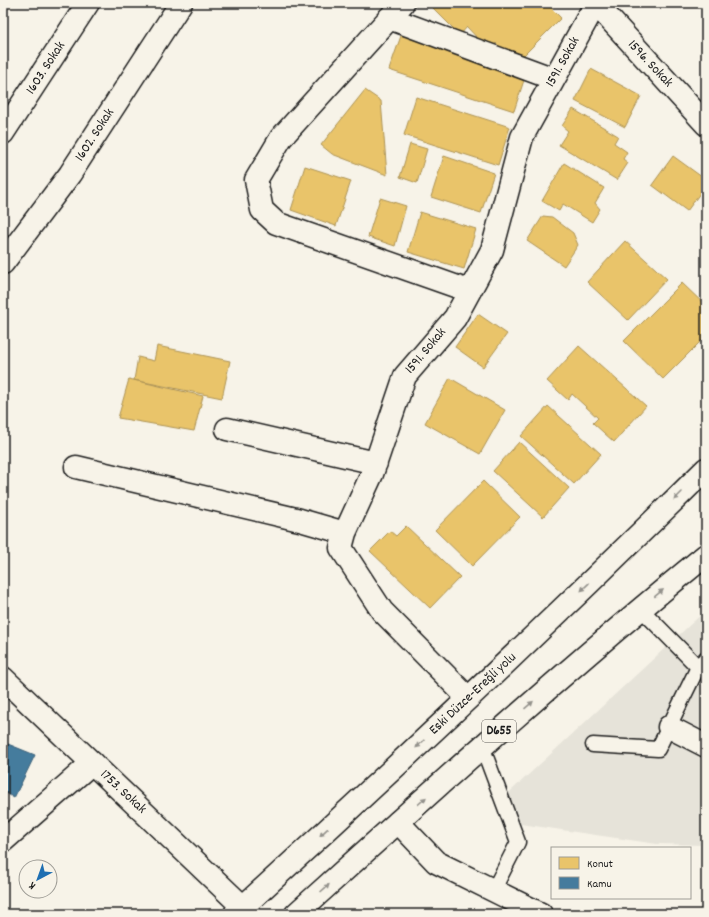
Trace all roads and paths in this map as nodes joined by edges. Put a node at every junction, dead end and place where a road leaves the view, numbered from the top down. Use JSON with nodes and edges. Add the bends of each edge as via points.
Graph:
{"nodes":[{"id":1,"x":88,"y":3,"type":"edge"},
{"id":2,"x":181,"y":3,"type":"edge"},
{"id":3,"x":595,"y":3,"type":"edge"},
{"id":4,"x":396,"y":11,"type":"edge"},
{"id":5,"x":554,"y":79,"type":"junction"},
{"id":6,"x":704,"y":118,"type":"edge"},
{"id":7,"x":3,"y":133,"type":"edge"},
{"id":8,"x":3,"y":263,"type":"edge"},
{"id":9,"x":469,"y":291,"type":"junction"},
{"id":10,"x":227,"y":429,"type":"dead end"},
{"id":11,"x":376,"y":463,"type":"junction"},
{"id":12,"x":76,"y":467,"type":"dead end"},
{"id":13,"x":706,"y":469,"type":"edge"},
{"id":14,"x":345,"y":533,"type":"junction"},
{"id":15,"x":706,"y":554,"type":"edge"},
{"id":16,"x":640,"y":608,"type":"junction"},
{"id":17,"x":702,"y":662,"type":"edge"},
{"id":18,"x":3,"y":678,"type":"edge"},
{"id":19,"x":468,"y":698,"type":"junction"},
{"id":20,"x":669,"y":727,"type":"junction"},
{"id":21,"x":594,"y":745,"type":"dead end"},
{"id":22,"x":482,"y":746,"type":"junction"},
{"id":23,"x":706,"y":746,"type":"edge"},
{"id":24,"x":92,"y":763,"type":"junction"},
{"id":25,"x":398,"y":822,"type":"junction"},
{"id":26,"x":3,"y":841,"type":"edge"},
{"id":27,"x":493,"y":891,"type":"junction"},
{"id":28,"x":239,"y":910,"type":"edge"},
{"id":29,"x":296,"y":914,"type":"edge"},
{"id":30,"x":541,"y":914,"type":"edge"}],
"edges":[{"from":1,"to":7,"type":"street","name":"1603. Sokak"},
{"from":2,"to":8,"type":"street","name":"1602. Sokak","via":[[70,174]]},
{"from":3,"to":5,"type":"street","name":"1591. Sokak"},
{"from":3,"to":6,"type":"street","name":"1596. Sokak"},
{"from":4,"to":5,"type":"street"},
{"from":4,"to":9,"type":"street","via":[[281,138],[256,180],[262,210],[276,223]]},
{"from":5,"to":9,"type":"street","name":"1591. Sokak","via":[[522,137],[492,250]]},
{"from":9,"to":11,"type":"street","name":"1591. Sokak","via":[[455,318],[405,376]]},
{"from":10,"to":11,"type":"street"},
{"from":11,"to":14,"type":"street","name":"1591. Sokak"},
{"from":12,"to":14,"type":"street"},
{"from":13,"to":19,"type":"street","name":"Eski Düzce-Ereğli yolu","one_way":true},
{"from":14,"to":19,"type":"street","name":"1591. Sokak","via":[[340,548],[382,611]]},
{"from":16,"to":15,"type":"street","number":"D655","one_way":true},
{"from":16,"to":17,"type":"lane"},
{"from":22,"to":16,"type":"street","number":"D655","one_way":true},
{"from":17,"to":20,"type":"lane"},
{"from":18,"to":24,"type":"street","name":"1753. Sokak"},
{"from":19,"to":28,"type":"street","name":"Eski Düzce-Ereğli yolu","one_way":true},
{"from":20,"to":21,"type":"lane","via":[[658,748]]},
{"from":20,"to":23,"type":"street"},
{"from":25,"to":22,"type":"street","number":"D655","one_way":true},
{"from":22,"to":27,"type":"lane","via":[[518,842]]},
{"from":24,"to":26,"type":"street"},
{"from":24,"to":28,"type":"street","name":"1753. Sokak"},
{"from":25,"to":27,"type":"street","via":[[436,862]]},
{"from":29,"to":25,"type":"street","number":"D655","one_way":true},
{"from":27,"to":30,"type":"street"}]}
